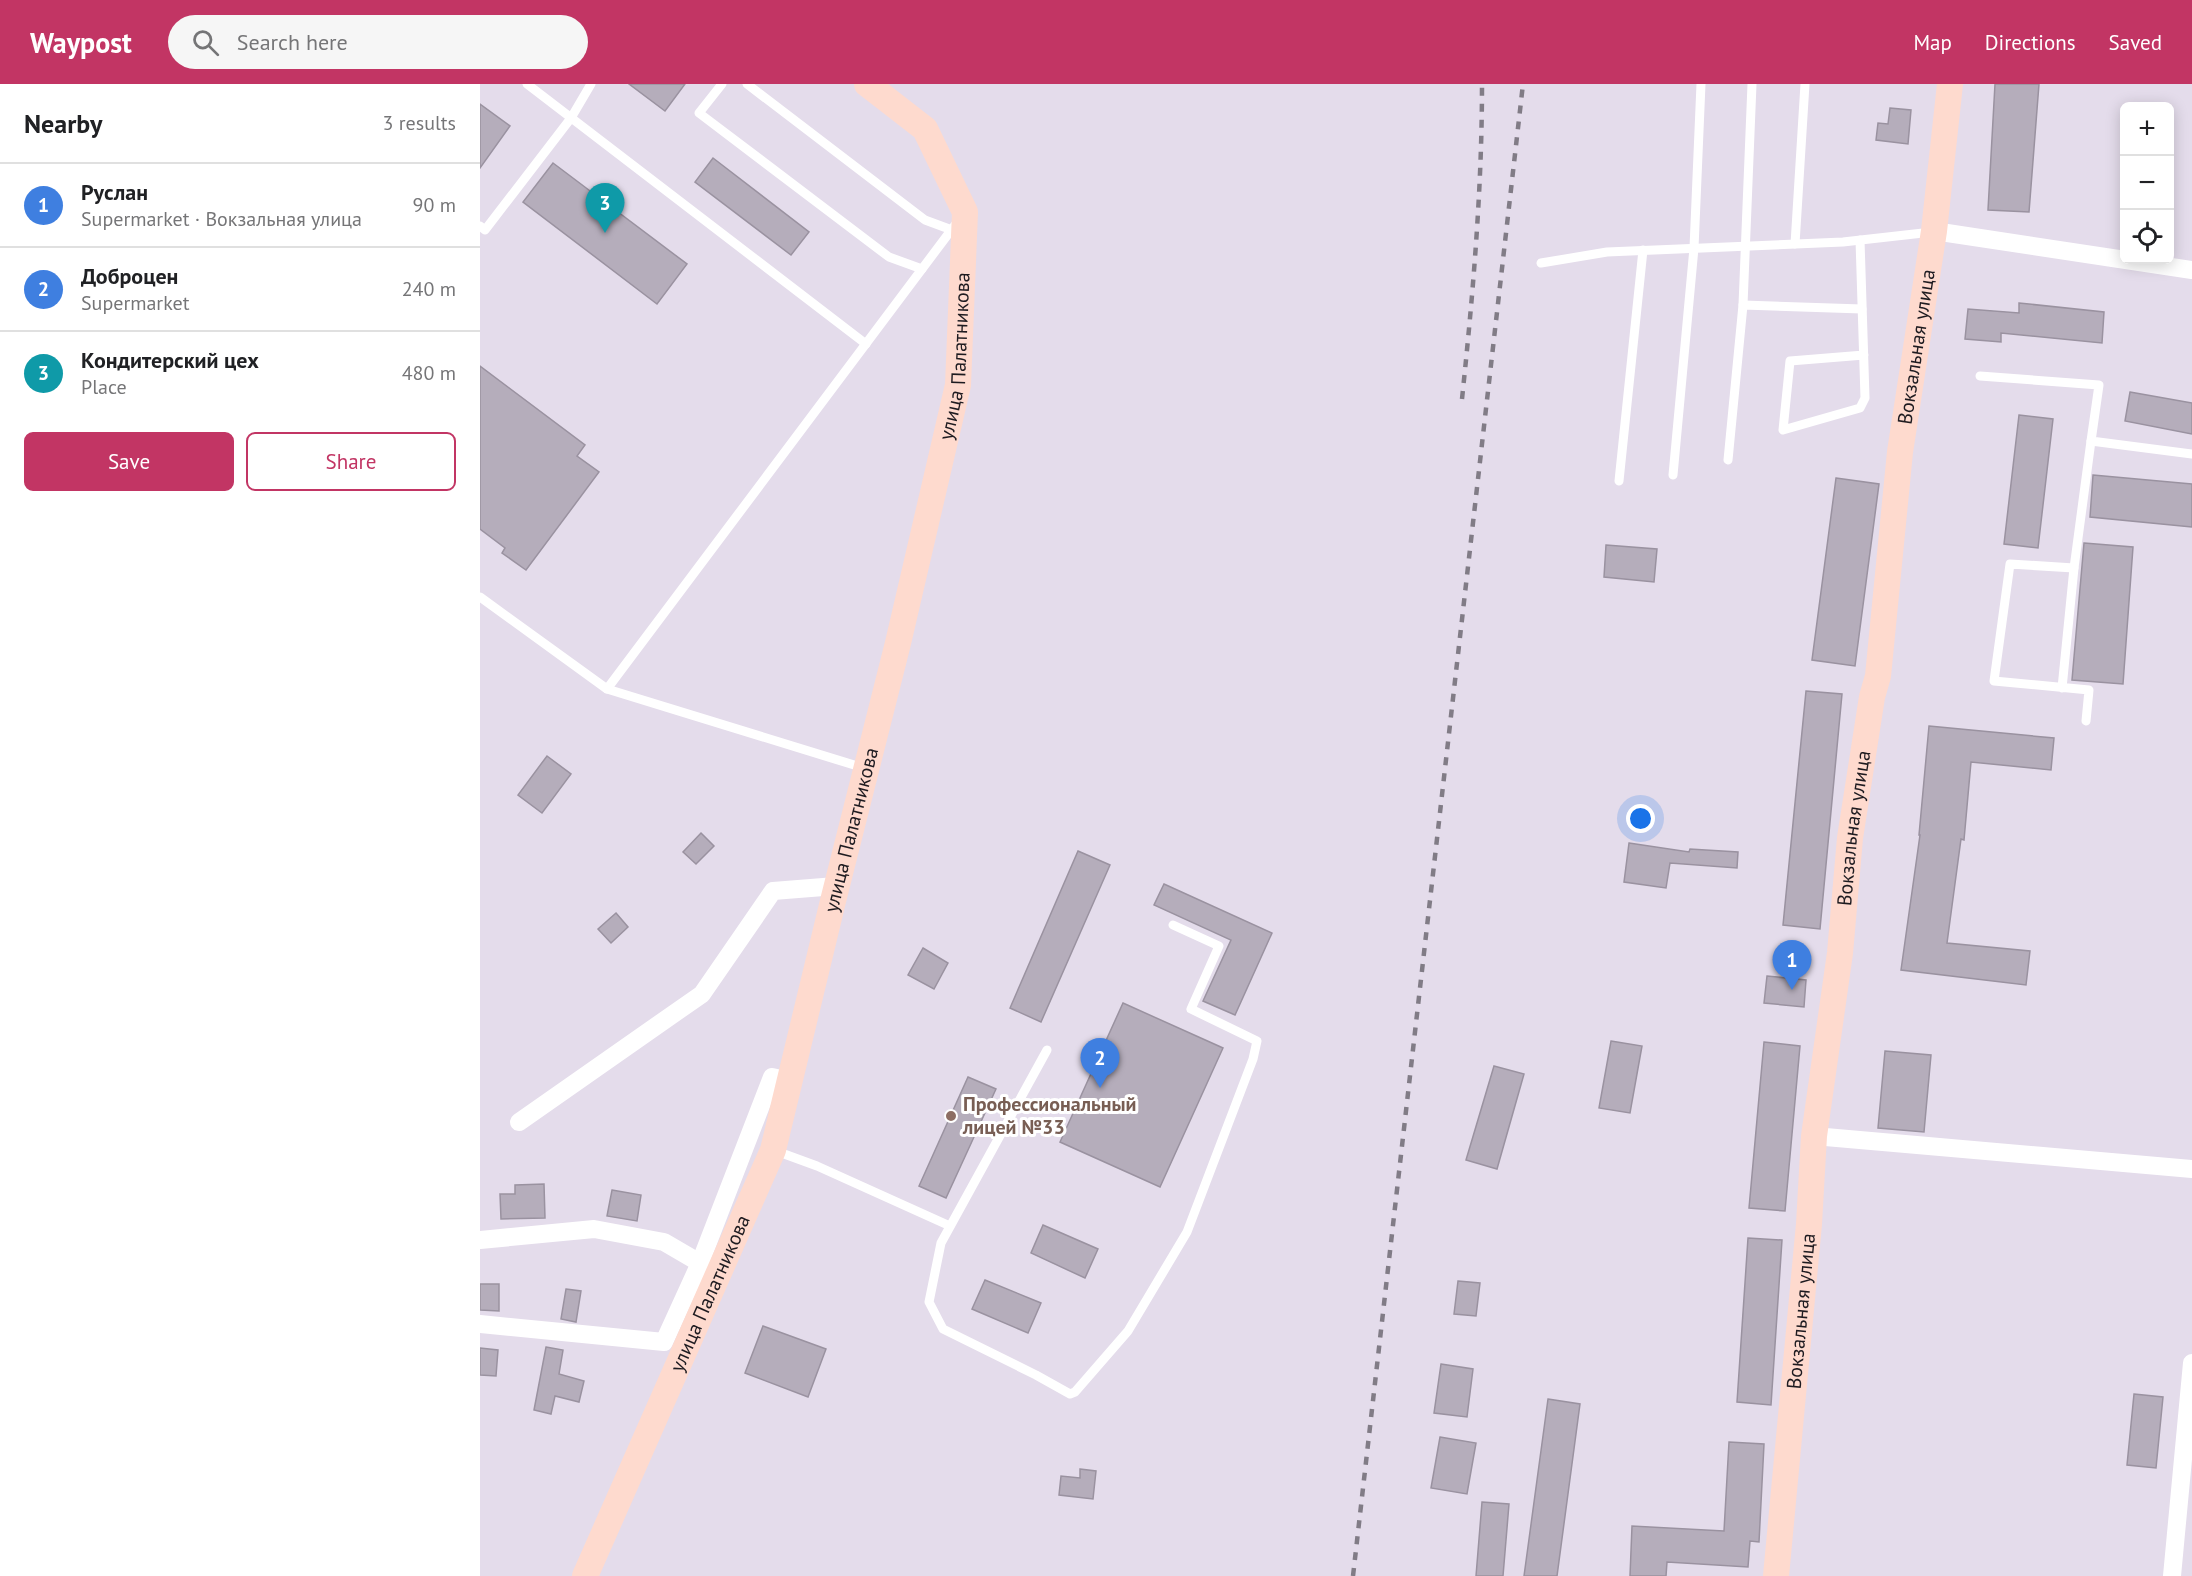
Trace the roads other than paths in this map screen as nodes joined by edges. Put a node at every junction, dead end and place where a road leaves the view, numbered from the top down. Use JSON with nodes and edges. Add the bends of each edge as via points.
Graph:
{"nodes":[{"id":1,"x":527,"y":84,"type":"edge"},
{"id":2,"x":591,"y":84,"type":"edge"},
{"id":3,"x":722,"y":84,"type":"edge"},
{"id":4,"x":747,"y":84,"type":"edge"},
{"id":5,"x":867,"y":84,"type":"edge"},
{"id":6,"x":1701,"y":84,"type":"edge"},
{"id":7,"x":1752,"y":84,"type":"edge"},
{"id":8,"x":1805,"y":84,"type":"edge"},
{"id":9,"x":1950,"y":84,"type":"edge"},
{"id":10,"x":571,"y":118,"type":"junction"},
{"id":11,"x":958,"y":221,"type":"junction"},
{"id":12,"x":480,"y":226,"type":"edge"},
{"id":13,"x":1934,"y":231,"type":"junction"},
{"id":14,"x":1860,"y":240,"type":"junction"},
{"id":15,"x":1795,"y":244,"type":"junction"},
{"id":16,"x":1744,"y":246,"type":"junction"},
{"id":17,"x":1694,"y":248,"type":"junction"},
{"id":18,"x":1643,"y":250,"type":"junction"},
{"id":19,"x":1541,"y":264,"type":"dead end"},
{"id":20,"x":922,"y":269,"type":"junction"},
{"id":21,"x":2192,"y":270,"type":"edge"},
{"id":22,"x":1743,"y":306,"type":"junction"},
{"id":23,"x":1862,"y":309,"type":"junction"},
{"id":24,"x":866,"y":344,"type":"junction"},
{"id":25,"x":1864,"y":355,"type":"junction"},
{"id":26,"x":1980,"y":376,"type":"dead end"},
{"id":27,"x":2091,"y":441,"type":"junction"},
{"id":28,"x":2192,"y":454,"type":"edge"},
{"id":29,"x":1728,"y":460,"type":"dead end"},
{"id":30,"x":1673,"y":474,"type":"dead end"},
{"id":31,"x":1619,"y":481,"type":"dead end"},
{"id":32,"x":2074,"y":568,"type":"junction"},
{"id":33,"x":480,"y":597,"type":"edge"},
{"id":34,"x":607,"y":688,"type":"junction"},
{"id":35,"x":2062,"y":688,"type":"junction"},
{"id":36,"x":2085,"y":721,"type":"dead end"},
{"id":37,"x":866,"y":768,"type":"junction"},
{"id":38,"x":836,"y":886,"type":"junction"},
{"id":39,"x":1173,"y":925,"type":"dead end"},
{"id":40,"x":1047,"y":1050,"type":"dead end"},
{"id":41,"x":790,"y":1081,"type":"junction"},
{"id":42,"x":519,"y":1122,"type":"dead end"},
{"id":43,"x":1814,"y":1136,"type":"junction"},
{"id":44,"x":773,"y":1150,"type":"junction"},
{"id":45,"x":2192,"y":1169,"type":"edge"},
{"id":46,"x":950,"y":1226,"type":"junction"},
{"id":47,"x":480,"y":1240,"type":"edge"},
{"id":48,"x":700,"y":1263,"type":"junction"},
{"id":49,"x":480,"y":1324,"type":"edge"},
{"id":50,"x":2192,"y":1363,"type":"edge"},
{"id":51,"x":585,"y":1576,"type":"edge"},
{"id":52,"x":1776,"y":1576,"type":"edge"},
{"id":53,"x":2172,"y":1576,"type":"edge"}],
"edges":[{"from":1,"to":10,"type":"lane"},
{"from":2,"to":10,"type":"lane"},
{"from":3,"to":20,"type":"lane","via":[[699,113],[889,257]]},
{"from":4,"to":11,"type":"lane","via":[[925,220]]},
{"from":5,"to":11,"type":"street","name":"улица Палатникова","via":[[925,129]]},
{"from":6,"to":17,"type":"lane"},
{"from":7,"to":16,"type":"lane"},
{"from":8,"to":15,"type":"lane"},
{"from":9,"to":13,"type":"street","name":"Вокзальная улица"},
{"from":10,"to":12,"type":"lane","via":[[485,230]]},
{"from":10,"to":24,"type":"lane"},
{"from":11,"to":20,"type":"lane"},
{"from":11,"to":37,"type":"street","name":"улица Палатникова","via":[[958,385]]},
{"from":13,"to":14,"type":"lane"},
{"from":13,"to":21,"type":"street"},
{"from":13,"to":43,"type":"street","name":"Вокзальная улица","via":[[1900,452],[1878,676],[1850,838],[1840,953]]},
{"from":14,"to":15,"type":"lane"},
{"from":14,"to":23,"type":"lane"},
{"from":15,"to":16,"type":"lane"},
{"from":16,"to":17,"type":"lane"},
{"from":16,"to":22,"type":"lane"},
{"from":17,"to":18,"type":"lane"},
{"from":17,"to":30,"type":"lane"},
{"from":18,"to":19,"type":"lane"},
{"from":18,"to":31,"type":"lane"},
{"from":20,"to":24,"type":"lane"},
{"from":22,"to":23,"type":"lane"},
{"from":22,"to":29,"type":"lane"},
{"from":23,"to":25,"type":"lane"},
{"from":24,"to":34,"type":"lane"},
{"from":25,"to":25,"type":"lane","via":[[1790,361],[1784,430],[1860,408],[1865,398]]},
{"from":26,"to":27,"type":"lane","via":[[2100,385]]},
{"from":27,"to":28,"type":"lane"},
{"from":27,"to":32,"type":"lane"},
{"from":32,"to":35,"type":"lane"},
{"from":32,"to":35,"type":"lane","via":[[2010,564],[1994,681]]},
{"from":33,"to":34,"type":"lane"},
{"from":34,"to":37,"type":"lane"},
{"from":35,"to":36,"type":"lane","via":[[2089,690]]},
{"from":37,"to":38,"type":"street","name":"улица Палатникова"},
{"from":38,"to":41,"type":"street","name":"улица Палатникова"},
{"from":38,"to":42,"type":"street","via":[[773,891],[702,993]]},
{"from":39,"to":46,"type":"lane","via":[[1219,946],[1191,1009],[1257,1041],[1187,1232],[1128,1331],[1075,1392],[1070,1394],[943,1329],[929,1302],[941,1243]]},
{"from":40,"to":46,"type":"lane"},
{"from":41,"to":44,"type":"street","name":"улица Палатникова"},
{"from":41,"to":48,"type":"street","via":[[772,1077]]},
{"from":43,"to":45,"type":"street"},
{"from":43,"to":52,"type":"street","name":"Вокзальная улица"},
{"from":44,"to":46,"type":"lane"},
{"from":44,"to":51,"type":"street","name":"улица Палатникова"},
{"from":47,"to":48,"type":"street","via":[[594,1228],[664,1242]]},
{"from":48,"to":49,"type":"street","via":[[664,1342]]},
{"from":50,"to":53,"type":"street"}]}
